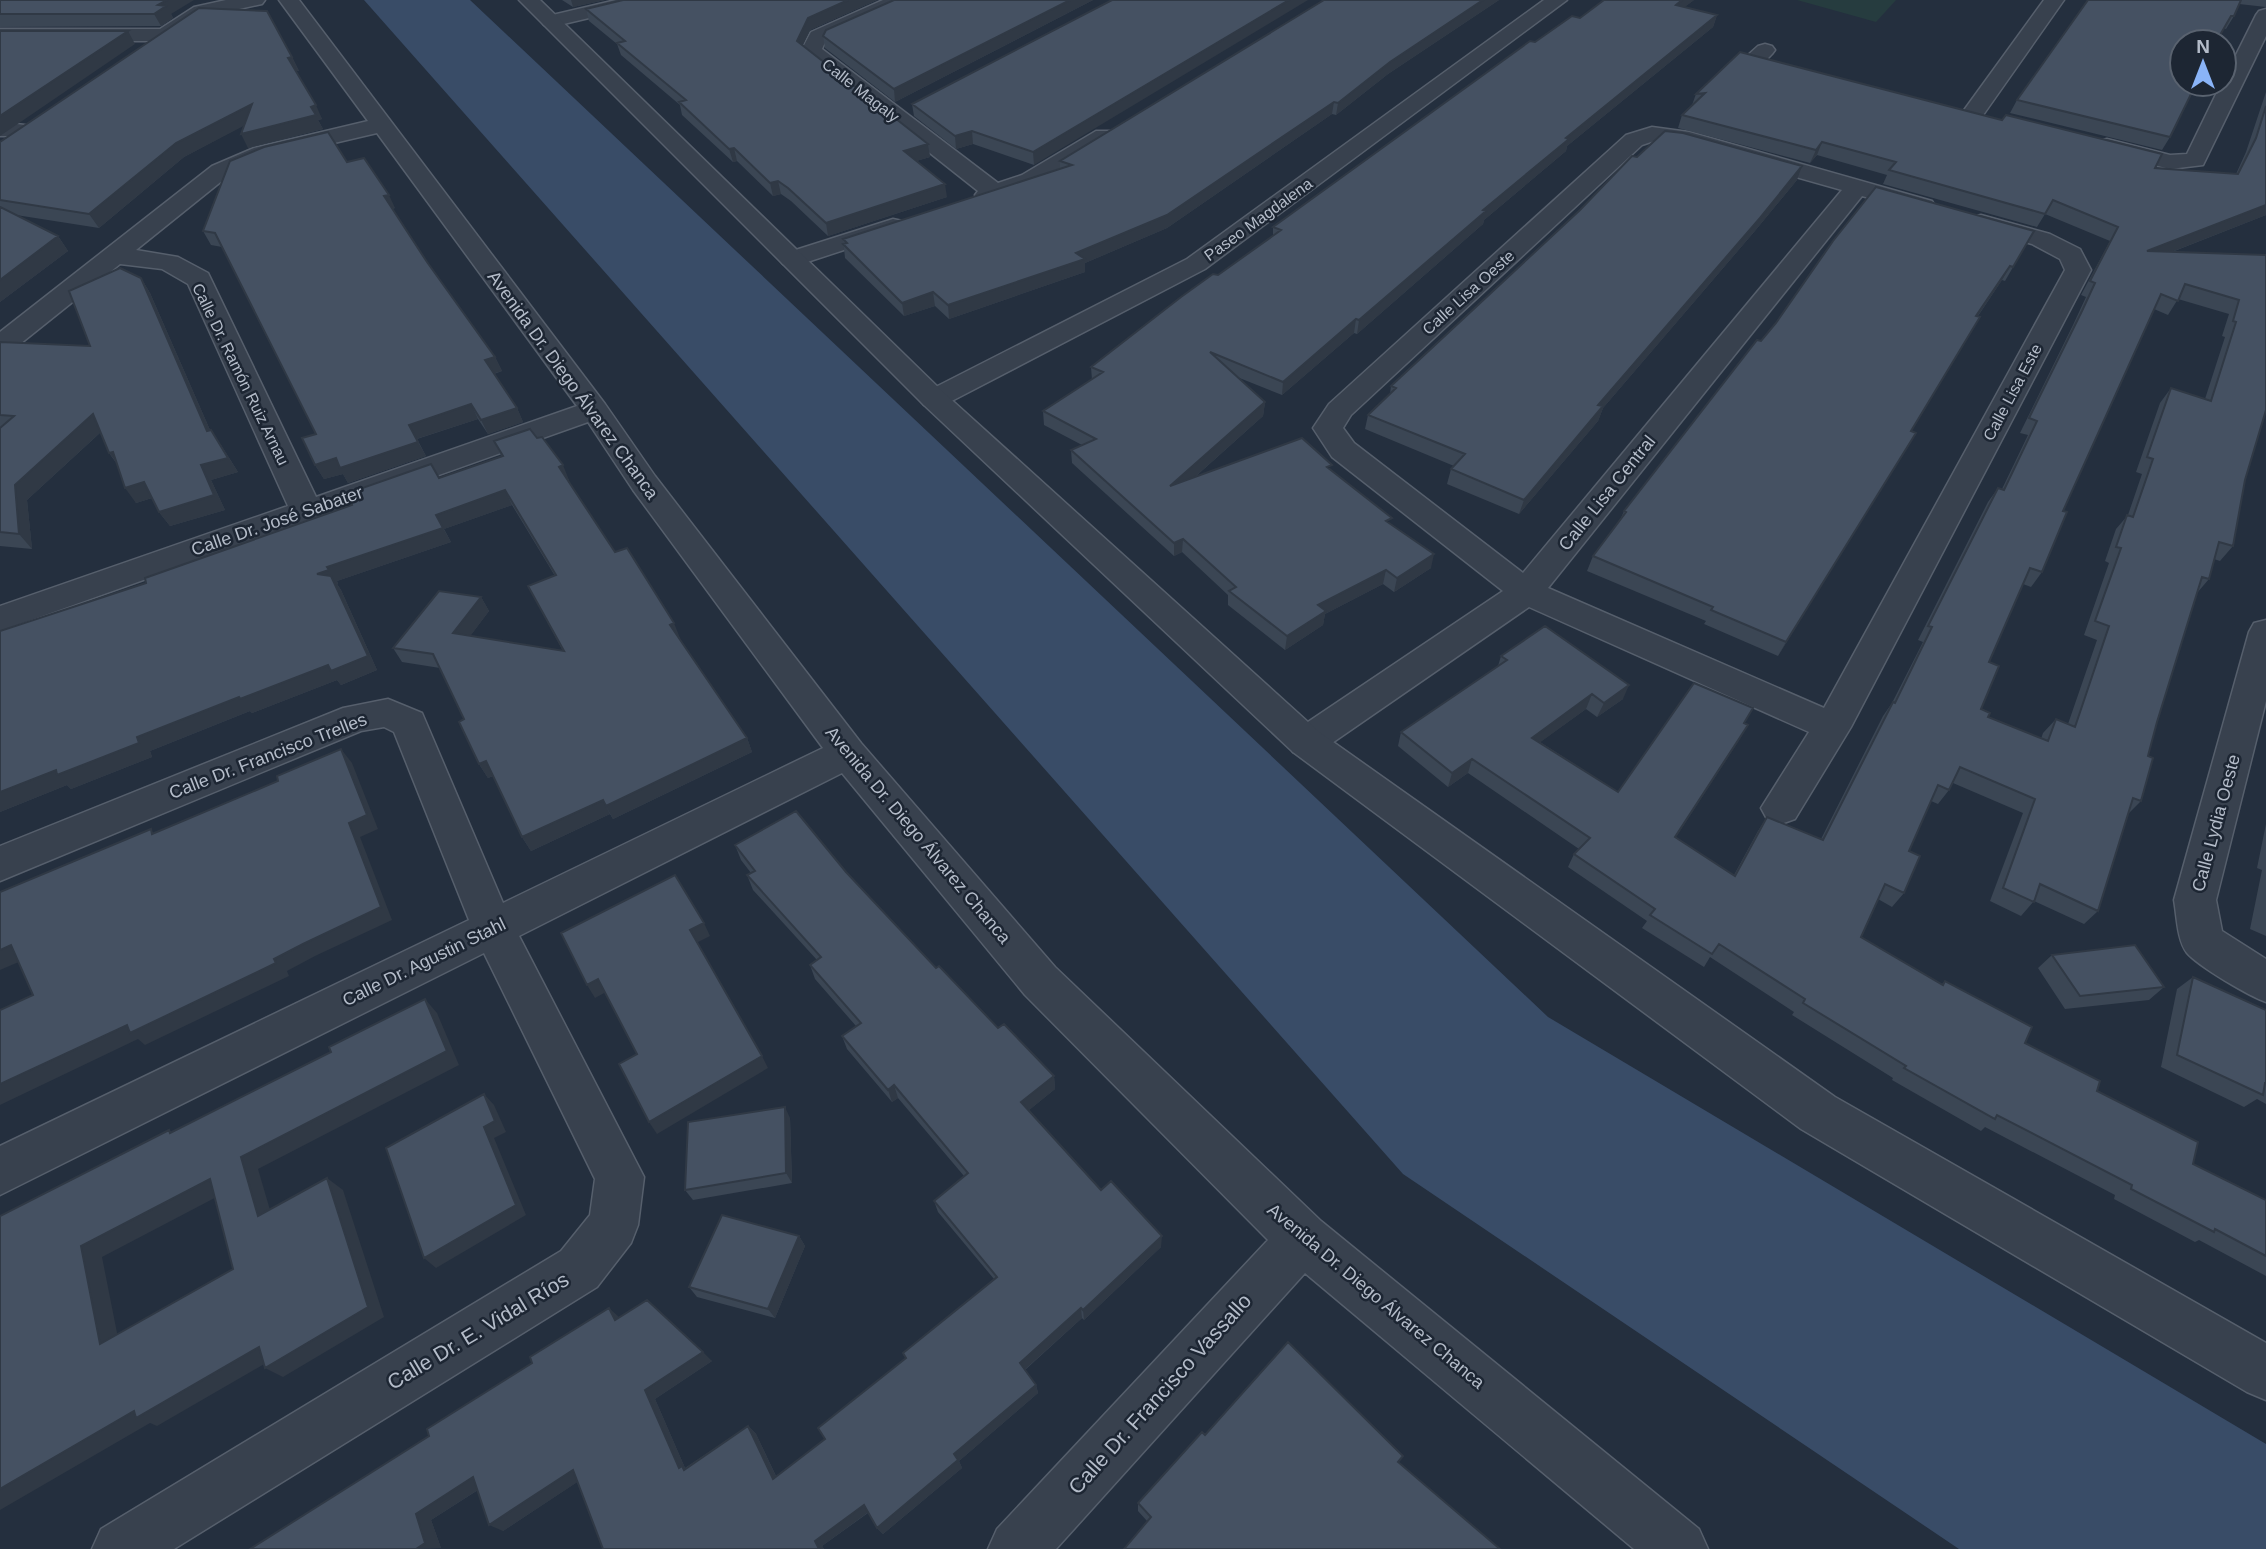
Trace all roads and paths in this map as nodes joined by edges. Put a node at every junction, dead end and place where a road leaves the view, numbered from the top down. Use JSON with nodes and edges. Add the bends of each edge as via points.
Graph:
{"nodes":[{"id":1,"x":256,"y":0,"type":"edge"},
{"id":2,"x":289,"y":0,"type":"edge"},
{"id":3,"x":641,"y":0,"type":"edge"},
{"id":4,"x":899,"y":0,"type":"edge"},
{"id":5,"x":1557,"y":0,"type":"edge"},
{"id":6,"x":2054,"y":0,"type":"edge"},
{"id":7,"x":540,"y":10,"type":"edge"},
{"id":8,"x":2266,"y":15,"type":"edge"},
{"id":9,"x":0,"y":35,"type":"edge"},
{"id":10,"x":163,"y":35,"type":"junction"},
{"id":11,"x":131,"y":57,"type":"edge"},
{"id":12,"x":1781,"y":66,"type":"edge"},
{"id":13,"x":1737,"y":77,"type":"edge"},
{"id":14,"x":917,"y":102,"type":"edge"},
{"id":15,"x":1947,"y":107,"type":"edge"},
{"id":16,"x":1973,"y":113,"type":"junction"},
{"id":17,"x":893,"y":114,"type":"junction"},
{"id":18,"x":46,"y":116,"type":"edge"},
{"id":19,"x":1999,"y":120,"type":"edge"},
{"id":20,"x":1125,"y":123,"type":"edge"},
{"id":21,"x":382,"y":125,"type":"junction"},
{"id":22,"x":0,"y":130,"type":"edge"},
{"id":23,"x":25,"y":131,"type":"junction"},
{"id":24,"x":2091,"y":142,"type":"edge"},
{"id":25,"x":0,"y":149,"type":"edge"},
{"id":26,"x":1857,"y":187,"type":"junction"},
{"id":27,"x":995,"y":193,"type":"junction"},
{"id":28,"x":969,"y":201,"type":"edge"},
{"id":29,"x":918,"y":218,"type":"edge"},
{"id":30,"x":113,"y":255,"type":"junction"},
{"id":31,"x":792,"y":259,"type":"junction"},
{"id":32,"x":0,"y":346,"type":"edge"},
{"id":33,"x":934,"y":399,"type":"junction"},
{"id":34,"x":595,"y":410,"type":"junction"},
{"id":35,"x":306,"y":510,"type":"junction"},
{"id":36,"x":1526,"y":592,"type":"junction"},
{"id":37,"x":0,"y":619,"type":"edge"},
{"id":38,"x":2266,"y":632,"type":"edge"},
{"id":39,"x":1832,"y":727,"type":"junction"},
{"id":40,"x":1306,"y":742,"type":"junction"},
{"id":41,"x":848,"y":753,"type":"junction"},
{"id":42,"x":1781,"y":808,"type":"dead end"},
{"id":43,"x":0,"y":864,"type":"edge"},
{"id":44,"x":493,"y":928,"type":"junction"},
{"id":45,"x":2266,"y":984,"type":"edge"},
{"id":46,"x":0,"y":1171,"type":"edge"},
{"id":47,"x":1303,"y":1239,"type":"junction"},
{"id":48,"x":2266,"y":1373,"type":"edge"},
{"id":49,"x":121,"y":1549,"type":"edge"},
{"id":50,"x":1017,"y":1549,"type":"edge"},
{"id":51,"x":1679,"y":1549,"type":"edge"}],
"edges":[{"from":1,"to":10,"type":"street","via":[[201,11]]},
{"from":2,"to":21,"type":"street","name":"Avenida Dr. Diego Álvarez Chanca"},
{"from":3,"to":7,"type":"street"},
{"from":4,"to":17,"type":"street","name":"Calle Magaly","via":[[818,36],[811,51]]},
{"from":5,"to":33,"type":"street","name":"Paseo Magdalena","via":[[1196,264]]},
{"from":6,"to":16,"type":"street"},
{"from":7,"to":31,"type":"street"},
{"from":8,"to":24,"type":"street","via":[[2194,160],[2170,162]]},
{"from":9,"to":10,"type":"street"},
{"from":10,"to":11,"type":"street"},
{"from":12,"to":13,"type":"street","via":[[1760,55]]},
{"from":14,"to":17,"type":"street"},
{"from":15,"to":16,"type":"street"},
{"from":16,"to":19,"type":"street"},
{"from":17,"to":27,"type":"street","name":"Calle Magaly"},
{"from":18,"to":23,"type":"street"},
{"from":20,"to":27,"type":"street","via":[[1030,180]]},
{"from":21,"to":30,"type":"street","via":[[262,153],[220,171]]},
{"from":21,"to":34,"type":"street","name":"Avenida Dr. Diego Álvarez Chanca"},
{"from":22,"to":23,"type":"street"},
{"from":23,"to":25,"type":"street"},
{"from":26,"to":36,"type":"street","name":"Calle Lisa Central"},
{"from":26,"to":36,"type":"street","name":"Calle Lisa Oeste","via":[[1681,137],[1652,134],[1634,140],[1339,410],[1328,428],[1343,450]]},
{"from":26,"to":39,"type":"street","name":"Calle Lisa Este","via":[[2041,239],[2071,254],[2078,270]]},
{"from":27,"to":28,"type":"street"},
{"from":29,"to":31,"type":"street"},
{"from":30,"to":32,"type":"street"},
{"from":30,"to":35,"type":"street","name":"Calle Dr. Ramón Ruiz Arnau","via":[[169,262],[199,279]]},
{"from":31,"to":33,"type":"street"},
{"from":33,"to":40,"type":"street"},
{"from":34,"to":35,"type":"street","name":"Calle Dr. José Sabater"},
{"from":34,"to":41,"type":"street","name":"Avenida Dr. Diego Álvarez Chanca","via":[[643,482]]},
{"from":35,"to":37,"type":"street","name":"Calle Dr. José Sabater"},
{"from":36,"to":39,"type":"street"},
{"from":36,"to":40,"type":"street","name":"Calle Lisa Central"},
{"from":38,"to":45,"type":"street","name":"Calle Lydia Oeste","via":[[2195,900],[2203,942]]},
{"from":39,"to":42,"type":"street","name":"Calle Lisa Este"},
{"from":40,"to":48,"type":"street","via":[[1818,1114]]},
{"from":41,"to":44,"type":"street","name":"Calle Dr. Agustin Stahl"},
{"from":41,"to":47,"type":"street","name":"Avenida Dr. Diego Álvarez Chanca","via":[[1040,981]]},
{"from":43,"to":44,"type":"street","name":"Calle Dr. Francisco Trelles","via":[[356,718],[388,713],[409,723]]},
{"from":44,"to":46,"type":"street","name":"Calle Dr. Agustin Stahl"},
{"from":44,"to":49,"type":"street","name":"Calle Dr. E. Vidal Ríos","via":[[620,1177],[613,1225],[579,1269]]},
{"from":47,"to":50,"type":"street","name":"Calle Dr. Francisco Vassallo"},
{"from":47,"to":51,"type":"street","name":"Avenida Dr. Diego Álvarez Chanca"}]}
